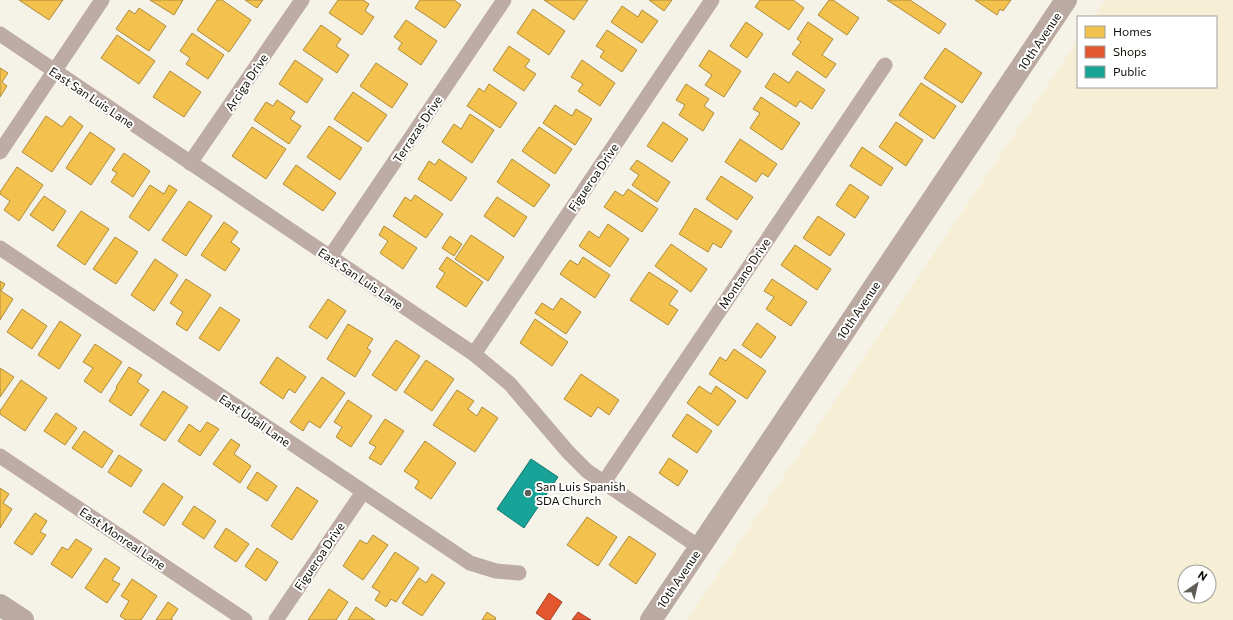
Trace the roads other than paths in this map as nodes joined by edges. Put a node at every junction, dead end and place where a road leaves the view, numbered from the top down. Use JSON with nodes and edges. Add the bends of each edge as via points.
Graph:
{"nodes":[{"id":1,"x":102,"y":0,"type":"edge"},
{"id":2,"x":302,"y":0,"type":"edge"},
{"id":3,"x":504,"y":0,"type":"edge"},
{"id":4,"x":712,"y":0,"type":"edge"},
{"id":5,"x":1066,"y":0,"type":"edge"},
{"id":6,"x":0,"y":34,"type":"edge"},
{"id":7,"x":885,"y":65,"type":"dead end"},
{"id":8,"x":54,"y":71,"type":"junction"},
{"id":9,"x":0,"y":152,"type":"edge"},
{"id":10,"x":190,"y":163,"type":"junction"},
{"id":11,"x":0,"y":248,"type":"edge"},
{"id":12,"x":330,"y":257,"type":"junction"},
{"id":13,"x":474,"y":354,"type":"junction"},
{"id":14,"x":0,"y":456,"type":"edge"},
{"id":15,"x":604,"y":482,"type":"junction"},
{"id":16,"x":363,"y":492,"type":"junction"},
{"id":17,"x":699,"y":547,"type":"junction"},
{"id":18,"x":518,"y":573,"type":"dead end"},
{"id":19,"x":0,"y":604,"type":"edge"},
{"id":20,"x":23,"y":620,"type":"edge"},
{"id":21,"x":245,"y":620,"type":"edge"},
{"id":22,"x":276,"y":620,"type":"edge"},
{"id":23,"x":651,"y":620,"type":"edge"}],
"edges":[{"from":1,"to":8,"type":"street"},
{"from":2,"to":10,"type":"street","name":"Arciga Drive"},
{"from":3,"to":12,"type":"street","name":"Terrazas Drive"},
{"from":4,"to":13,"type":"street","name":"Figueroa Drive"},
{"from":5,"to":17,"type":"main road","name":"10th Avenue"},
{"from":6,"to":8,"type":"street","name":"East San Luis Lane"},
{"from":7,"to":15,"type":"street","name":"Montano Drive"},
{"from":8,"to":9,"type":"street"},
{"from":8,"to":10,"type":"street","name":"East San Luis Lane"},
{"from":10,"to":12,"type":"street","name":"East San Luis Lane"},
{"from":11,"to":16,"type":"street","name":"East Udall Lane"},
{"from":12,"to":13,"type":"street","name":"East San Luis Lane"},
{"from":13,"to":15,"type":"street","name":"East San Luis Lane","via":[[510,384],[568,452]]},
{"from":14,"to":21,"type":"street","name":"East Monreal Lane"},
{"from":15,"to":17,"type":"street","name":"East San Luis Lane"},
{"from":16,"to":18,"type":"street","name":"East Udall Lane","via":[[470,563],[496,571]]},
{"from":16,"to":22,"type":"street","name":"Figueroa Drive"},
{"from":17,"to":23,"type":"main road","name":"10th Avenue"},
{"from":19,"to":20,"type":"main road"}]}
